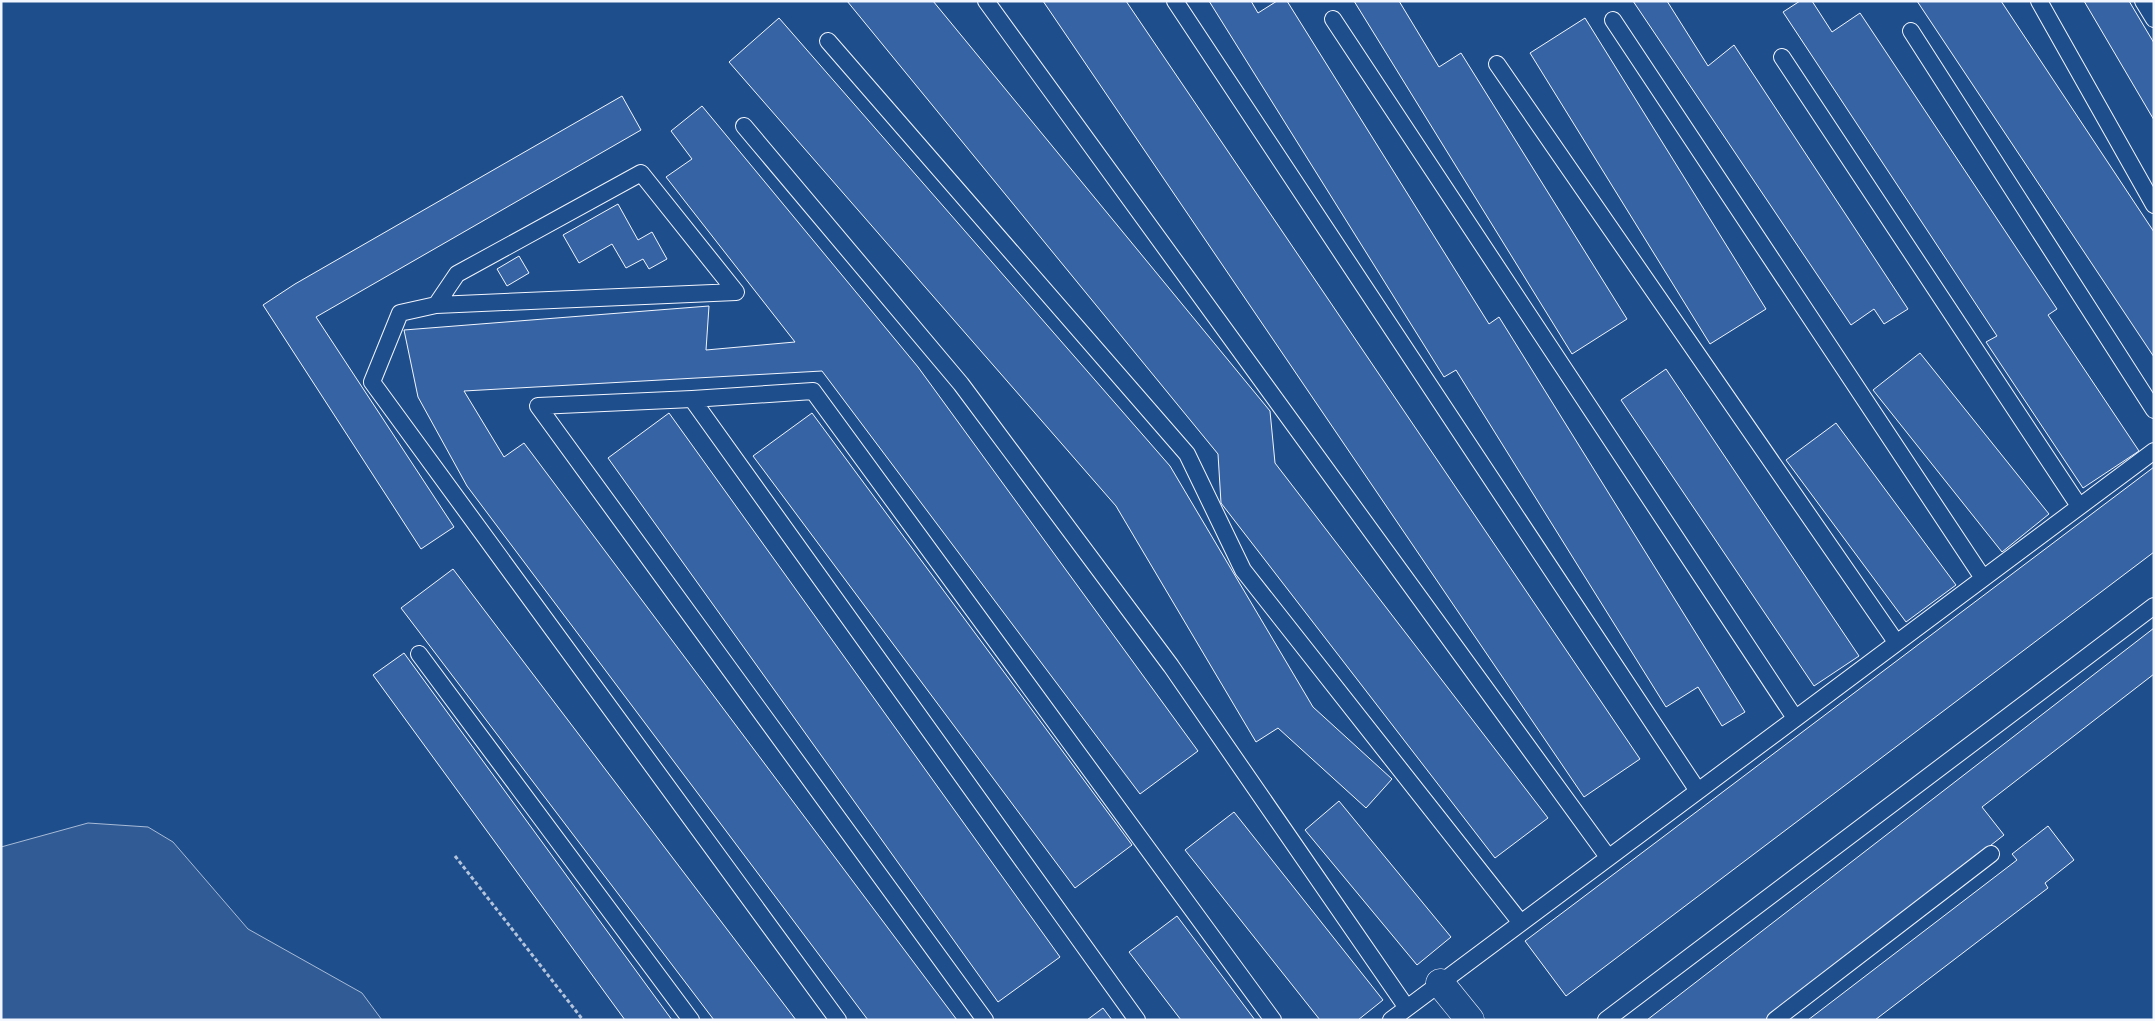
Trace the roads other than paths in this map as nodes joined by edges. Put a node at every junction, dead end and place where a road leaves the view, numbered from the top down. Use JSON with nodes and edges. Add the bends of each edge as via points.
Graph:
{"nodes":[{"id":1,"x":986,"y":1,"type":"edge"},
{"id":2,"x":1175,"y":1,"type":"edge"},
{"id":3,"x":2038,"y":1,"type":"edge"},
{"id":4,"x":2143,"y":1,"type":"edge"},
{"id":5,"x":1333,"y":19,"type":"dead end"},
{"id":6,"x":2154,"y":19,"type":"edge"},
{"id":7,"x":1613,"y":20,"type":"dead end"},
{"id":8,"x":1911,"y":32,"type":"dead end"},
{"id":9,"x":828,"y":41,"type":"dead end"},
{"id":10,"x":1782,"y":58,"type":"dead end"},
{"id":11,"x":1498,"y":64,"type":"dead end"},
{"id":12,"x":744,"y":126,"type":"dead end"},
{"id":13,"x":2154,"y":204,"type":"edge"},
{"id":14,"x":436,"y":305,"type":"junction"},
{"id":15,"x":692,"y":399,"type":"junction"},
{"id":16,"x":2154,"y":410,"type":"edge"},
{"id":17,"x":2154,"y":451,"type":"edge"},
{"id":18,"x":2079,"y":506,"type":"junction"},
{"id":19,"x":1983,"y":578,"type":"junction"},
{"id":20,"x":2154,"y":606,"type":"edge"},
{"id":21,"x":1896,"y":642,"type":"junction"},
{"id":22,"x":419,"y":654,"type":"dead end"},
{"id":23,"x":1795,"y":718,"type":"junction"},
{"id":24,"x":1698,"y":791,"type":"junction"},
{"id":25,"x":1991,"y":854,"type":"dead end"},
{"id":26,"x":1608,"y":858,"type":"junction"},
{"id":27,"x":1521,"y":923,"type":"junction"},
{"id":28,"x":1440,"y":983,"type":"junction"},
{"id":29,"x":1407,"y":1008,"type":"junction"},
{"id":30,"x":691,"y":1020,"type":"edge"},
{"id":31,"x":838,"y":1020,"type":"edge"},
{"id":32,"x":986,"y":1020,"type":"edge"},
{"id":33,"x":1137,"y":1020,"type":"edge"},
{"id":34,"x":1273,"y":1020,"type":"edge"},
{"id":35,"x":1391,"y":1020,"type":"edge"},
{"id":36,"x":1470,"y":1020,"type":"edge"},
{"id":37,"x":1606,"y":1020,"type":"edge"},
{"id":38,"x":1775,"y":1020,"type":"edge"}],
"edges":[{"from":1,"to":26,"type":"lane"},
{"from":2,"to":24,"type":"lane"},
{"from":3,"to":13,"type":"lane"},
{"from":4,"to":6,"type":"lane"},
{"from":5,"to":23,"type":"lane"},
{"from":7,"to":19,"type":"lane"},
{"from":8,"to":16,"type":"lane"},
{"from":9,"to":27,"type":"lane","via":[[1187,454],[1243,570]]},
{"from":10,"to":18,"type":"lane"},
{"from":11,"to":21,"type":"lane"},
{"from":12,"to":29,"type":"lane","via":[[973,400],[1172,666]]},
{"from":14,"to":14,"type":"lane","via":[[457,274],[641,173],[736,292]]},
{"from":14,"to":31,"type":"lane","via":[[400,313],[372,382]]},
{"from":15,"to":32,"type":"lane","via":[[538,406]]},
{"from":15,"to":33,"type":"lane"},
{"from":15,"to":34,"type":"lane","via":[[813,391]]},
{"from":17,"to":18,"type":"lane"},
{"from":18,"to":19,"type":"lane"},
{"from":19,"to":21,"type":"lane"},
{"from":20,"to":37,"type":"lane"},
{"from":21,"to":23,"type":"lane"},
{"from":22,"to":30,"type":"lane"},
{"from":23,"to":24,"type":"lane"},
{"from":24,"to":26,"type":"lane"},
{"from":25,"to":38,"type":"lane"},
{"from":26,"to":27,"type":"lane"},
{"from":27,"to":28,"type":"lane"},
{"from":28,"to":29,"type":"lane"},
{"from":28,"to":36,"type":"street"},
{"from":29,"to":35,"type":"lane"}]}
